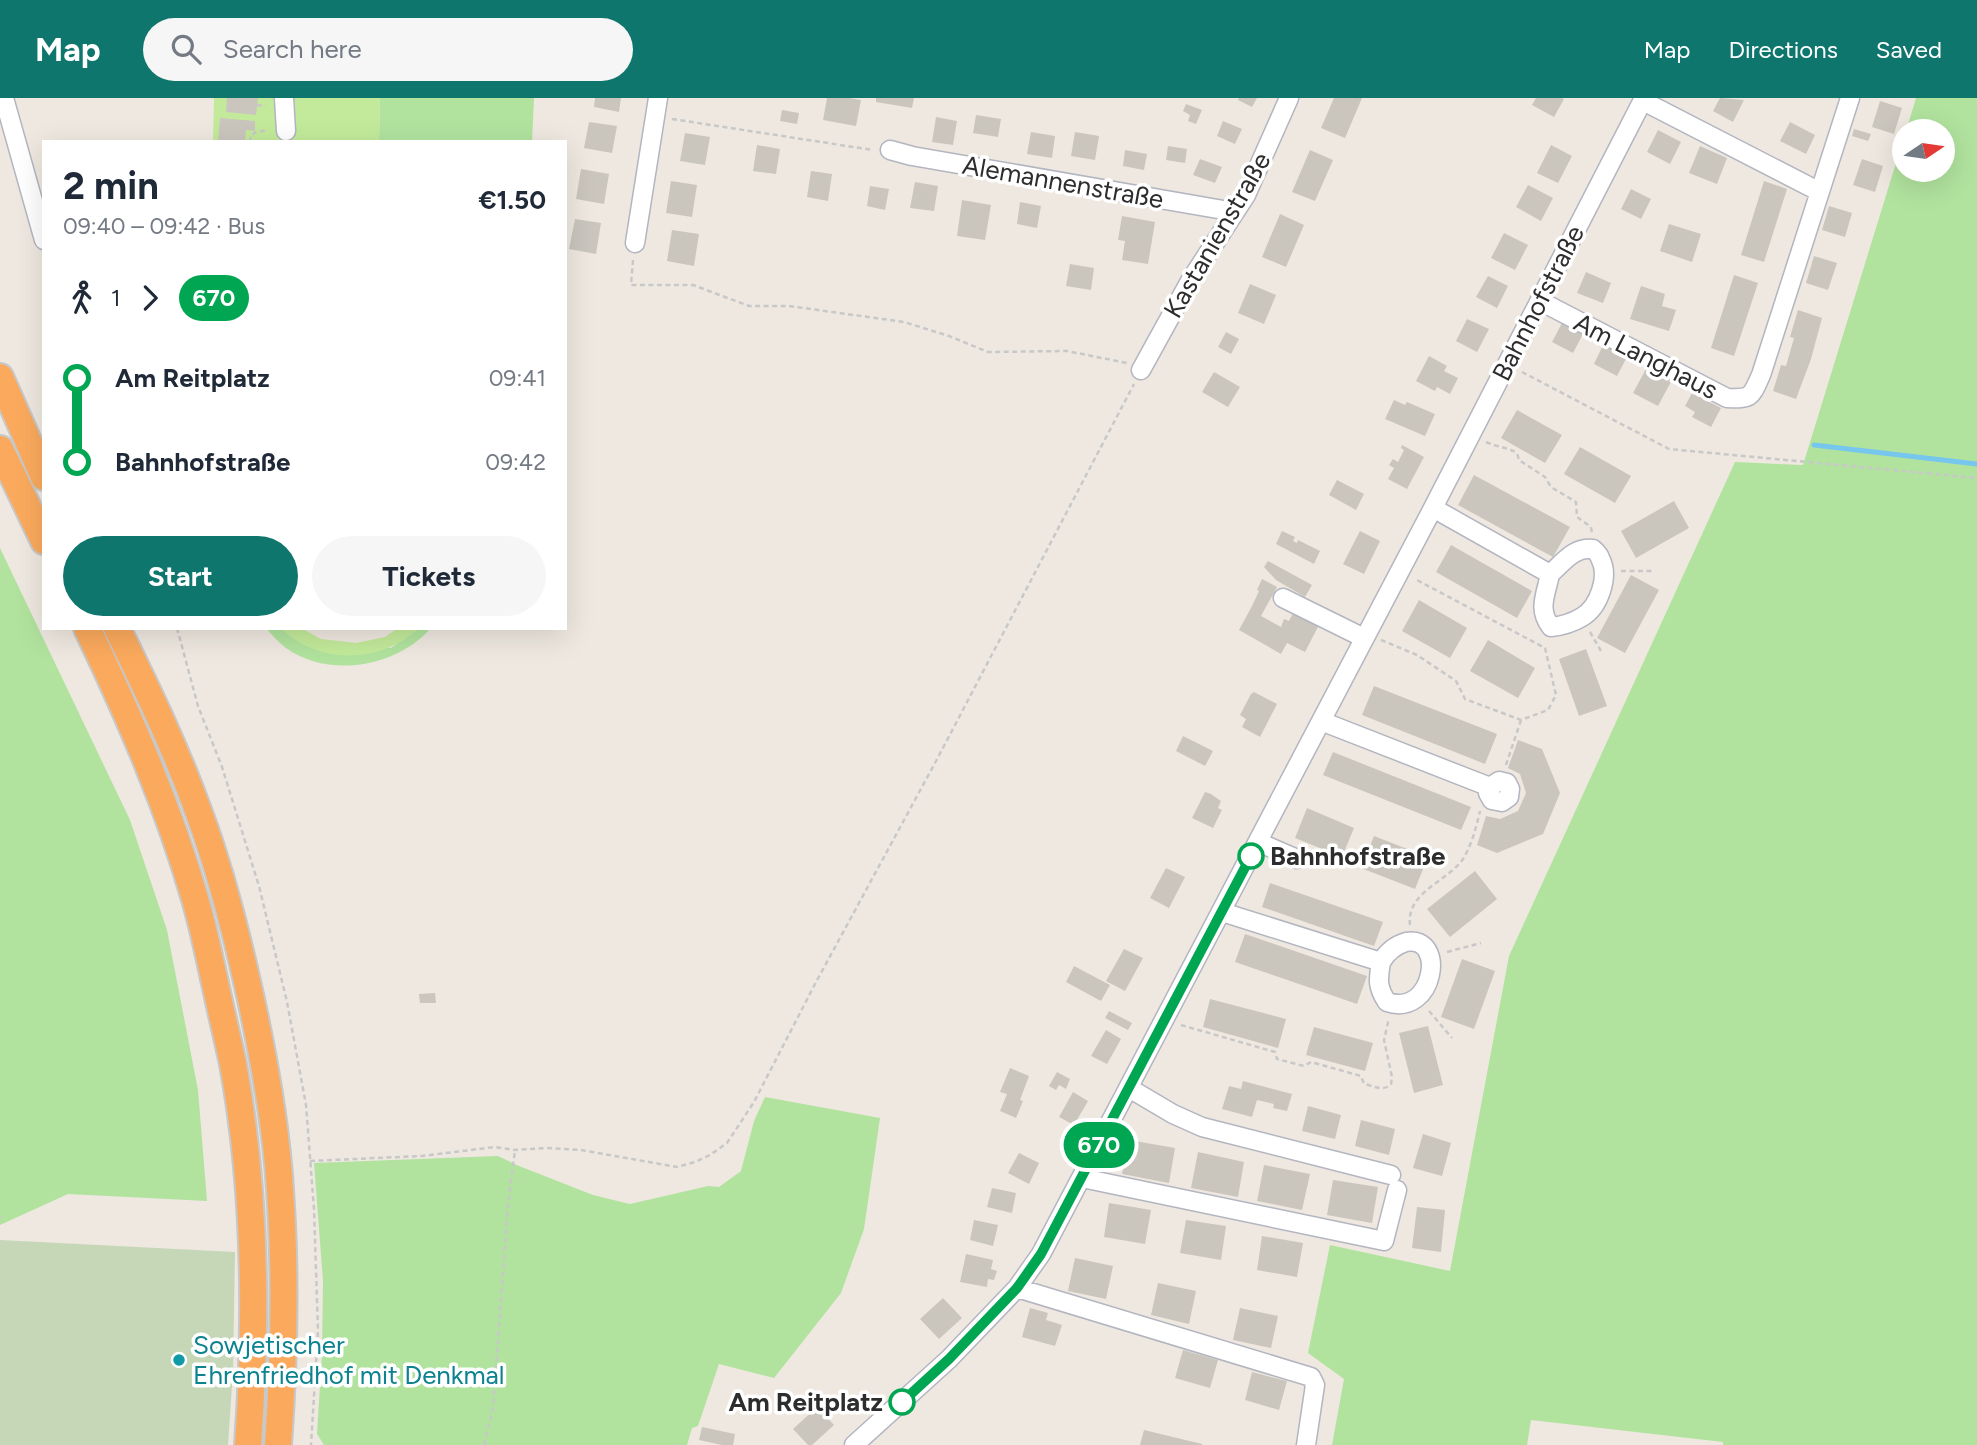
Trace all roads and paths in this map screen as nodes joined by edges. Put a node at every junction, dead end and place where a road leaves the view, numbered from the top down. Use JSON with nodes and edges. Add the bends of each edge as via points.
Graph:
{"nodes":[{"id":1,"x":4,"y":98,"type":"edge"},
{"id":2,"x":284,"y":98,"type":"edge"},
{"id":3,"x":658,"y":98,"type":"edge"},
{"id":4,"x":1289,"y":98,"type":"edge"},
{"id":5,"x":1850,"y":98,"type":"edge"},
{"id":6,"x":1644,"y":99,"type":"edge"},
{"id":7,"x":655,"y":117,"type":"junction"},
{"id":8,"x":251,"y":130,"type":"dead end"},
{"id":9,"x":286,"y":131,"type":"joint"},
{"id":10,"x":251,"y":135,"type":"junction"},
{"id":11,"x":248,"y":140,"type":"edge"},
{"id":12,"x":890,"y":150,"type":"joint"},
{"id":13,"x":1820,"y":192,"type":"junction"},
{"id":14,"x":39,"y":208,"type":"edge"},
{"id":15,"x":1236,"y":212,"type":"junction"},
{"id":16,"x":42,"y":227,"type":"edge"},
{"id":17,"x":635,"y":243,"type":"joint"},
{"id":18,"x":1540,"y":301,"type":"junction"},
{"id":19,"x":1506,"y":364,"type":"junction"},
{"id":20,"x":1141,"y":370,"type":"junction"},
{"id":21,"x":0,"y":377,"type":"edge"},
{"id":22,"x":1471,"y":434,"type":"junction"},
{"id":23,"x":0,"y":449,"type":"edge"},
{"id":24,"x":42,"y":472,"type":"edge"},
{"id":25,"x":1977,"y":478,"type":"edge"},
{"id":26,"x":1433,"y":508,"type":"junction"},
{"id":27,"x":42,"y":537,"type":"edge"},
{"id":28,"x":1593,"y":549,"type":"junction"},
{"id":29,"x":1604,"y":570,"type":"junction"},
{"id":30,"x":1400,"y":571,"type":"junction"},
{"id":31,"x":1655,"y":571,"type":"dead end"},
{"id":32,"x":1550,"y":574,"type":"junction"},
{"id":33,"x":1283,"y":598,"type":"dead end"},
{"id":34,"x":1581,"y":617,"type":"junction"},
{"id":35,"x":88,"y":630,"type":"edge"},
{"id":36,"x":118,"y":630,"type":"edge"},
{"id":37,"x":1365,"y":636,"type":"junction"},
{"id":38,"x":1601,"y":651,"type":"dead end"},
{"id":39,"x":1521,"y":720,"type":"junction"},
{"id":40,"x":1321,"y":721,"type":"junction"},
{"id":41,"x":1495,"y":789,"type":"junction"},
{"id":42,"x":1258,"y":842,"type":"junction"},
{"id":43,"x":1297,"y":859,"type":"dead end"},
{"id":44,"x":1222,"y":912,"type":"junction"},
{"id":45,"x":1417,"y":942,"type":"junction"},
{"id":46,"x":1481,"y":943,"type":"dead end"},
{"id":47,"x":1381,"y":962,"type":"junction"},
{"id":48,"x":1418,"y":998,"type":"junction"},
{"id":49,"x":1392,"y":1004,"type":"junction"},
{"id":50,"x":1164,"y":1020,"type":"junction"},
{"id":51,"x":1452,"y":1038,"type":"dead end"},
{"id":52,"x":1129,"y":1088,"type":"junction"},
{"id":53,"x":515,"y":1150,"type":"junction"},
{"id":54,"x":310,"y":1161,"type":"dead end"},
{"id":55,"x":1082,"y":1178,"type":"junction"},
{"id":56,"x":1017,"y":1288,"type":"junction"},
{"id":57,"x":865,"y":1442,"type":"edge"},
{"id":58,"x":248,"y":1445,"type":"edge"},
{"id":59,"x":278,"y":1445,"type":"edge"},
{"id":60,"x":484,"y":1445,"type":"edge"},
{"id":61,"x":1306,"y":1445,"type":"edge"}],
"edges":[{"from":1,"to":14,"type":"street"},
{"from":2,"to":9,"type":"street"},
{"from":3,"to":7,"type":"street"},
{"from":4,"to":15,"type":"street","name":"Kastanienstraße"},
{"from":5,"to":13,"type":"street","name":"Am Langhaus"},
{"from":6,"to":13,"type":"street"},
{"from":6,"to":18,"type":"street","name":"Bahnhofstraße"},
{"from":7,"to":12,"type":"path"},
{"from":7,"to":17,"type":"street"},
{"from":8,"to":10,"type":"path"},
{"from":9,"to":10,"type":"path"},
{"from":10,"to":11,"type":"path"},
{"from":12,"to":15,"type":"street","name":"Alemannenstraße"},
{"from":13,"to":18,"type":"street","name":"Am Langhaus","via":[[1761,374],[1753,393],[1744,398],[1727,398]]},
{"from":14,"to":16,"type":"street"},
{"from":15,"to":20,"type":"street","name":"Kastanienstraße","via":[[1189,281]]},
{"from":17,"to":20,"type":"path","via":[[631,285],[693,285],[749,306],[789,306],[904,321],[988,352],[1067,351],[1127,362]]},
{"from":18,"to":19,"type":"street","name":"Bahnhofstraße"},
{"from":19,"to":22,"type":"street","name":"Bahnhofstraße"},
{"from":19,"to":25,"type":"path","via":[[1669,449]]},
{"from":20,"to":53,"type":"path","via":[[942,751],[754,1102],[727,1143],[695,1163],[677,1167],[581,1150]]},
{"from":21,"to":24,"type":"highway"},
{"from":22,"to":26,"type":"street","name":"Bahnhofstraße"},
{"from":22,"to":28,"type":"path","via":[[1517,453],[1519,460],[1576,502],[1577,517],[1591,527]]},
{"from":23,"to":27,"type":"highway"},
{"from":26,"to":30,"type":"street","name":"Bahnhofstraße"},
{"from":26,"to":32,"type":"street"},
{"from":28,"to":29,"type":"street"},
{"from":28,"to":32,"type":"street","via":[[1574,551]]},
{"from":29,"to":31,"type":"path"},
{"from":29,"to":34,"type":"street","via":[[1596,602]]},
{"from":30,"to":37,"type":"street","name":"Bahnhofstraße"},
{"from":30,"to":39,"type":"path","via":[[1545,648],[1556,695],[1548,710]]},
{"from":32,"to":34,"type":"street","via":[[1542,609],[1550,627]]},
{"from":33,"to":37,"type":"street"},
{"from":34,"to":38,"type":"path"},
{"from":35,"to":58,"type":"highway","via":[[173,831],[196,900],[233,1065],[250,1197],[254,1304]]},
{"from":36,"to":59,"type":"highway","via":[[176,752],[200,815],[239,944],[260,1037],[280,1189],[284,1312]]},
{"from":37,"to":39,"type":"path","via":[[1417,655],[1456,681],[1465,699]]},
{"from":37,"to":40,"type":"street","name":"Bahnhofstraße"},
{"from":39,"to":41,"type":"path"},
{"from":40,"to":41,"type":"street"},
{"from":40,"to":42,"type":"street","name":"Bahnhofstraße"},
{"from":41,"to":45,"type":"path","via":[[1481,807],[1462,860],[1412,905],[1409,921]]},
{"from":42,"to":43,"type":"street"},
{"from":42,"to":44,"type":"street","name":"Bahnhofstraße"},
{"from":44,"to":47,"type":"street"},
{"from":44,"to":50,"type":"street","name":"Bahnhofstraße"},
{"from":45,"to":46,"type":"path","via":[[1443,953]]},
{"from":45,"to":47,"type":"street","via":[[1400,944]]},
{"from":45,"to":48,"type":"street","via":[[1430,953],[1432,969]]},
{"from":47,"to":49,"type":"street","via":[[1379,990]]},
{"from":48,"to":49,"type":"street","via":[[1400,1006]]},
{"from":48,"to":51,"type":"path"},
{"from":49,"to":50,"type":"path","via":[[1384,1040],[1392,1077],[1391,1084],[1382,1089],[1364,1084],[1361,1076],[1311,1062],[1304,1066],[1277,1059],[1275,1052]]},
{"from":50,"to":52,"type":"street","name":"Bahnhofstraße"},
{"from":52,"to":55,"type":"street","name":"Bahnhofstraße"},
{"from":52,"to":55,"type":"street","via":[[1202,1128],[1394,1182],[1384,1241]]},
{"from":53,"to":54,"type":"path","via":[[495,1147]]},
{"from":53,"to":60,"type":"path","via":[[492,1409]]},
{"from":55,"to":56,"type":"street","name":"Bahnhofstraße"},
{"from":56,"to":57,"type":"street","name":"Bahnhofstraße"},
{"from":56,"to":61,"type":"street","via":[[1311,1377],[1315,1385]]}]}
